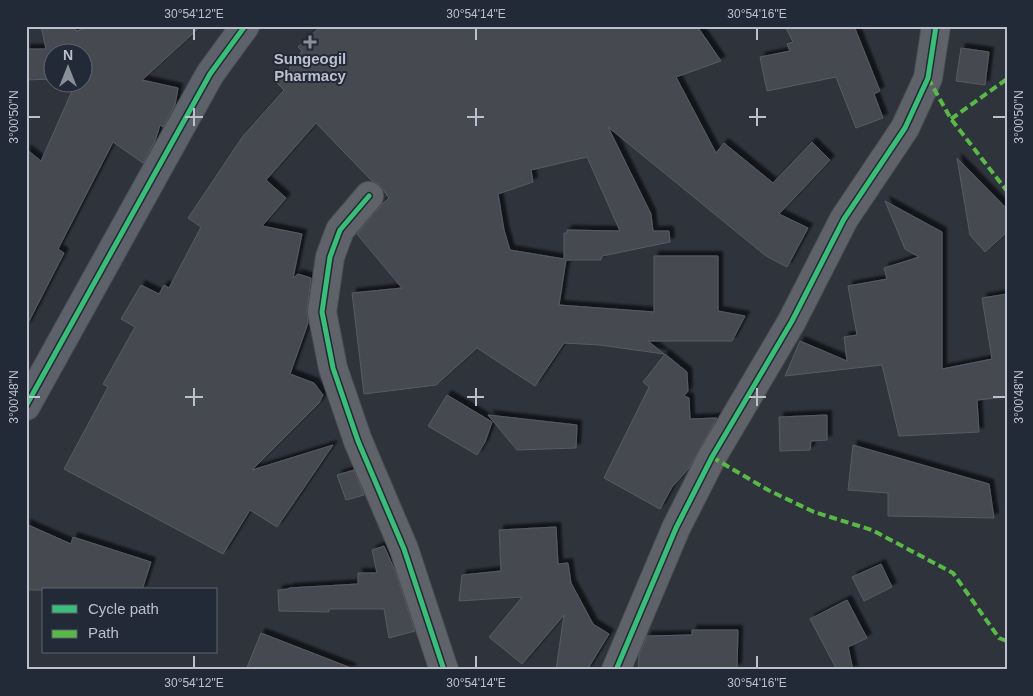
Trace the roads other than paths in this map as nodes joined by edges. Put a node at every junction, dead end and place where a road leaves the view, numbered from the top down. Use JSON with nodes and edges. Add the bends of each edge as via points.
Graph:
{"nodes":[{"id":1,"x":244,"y":26,"type":"edge"},
{"id":2,"x":936,"y":26,"type":"edge"},
{"id":3,"x":369,"y":196,"type":"dead end"},
{"id":4,"x":26,"y":406,"type":"edge"},
{"id":5,"x":444,"y":670,"type":"edge"},
{"id":6,"x":616,"y":670,"type":"edge"}],
"edges":[{"from":1,"to":4,"type":"street","via":[[210,74]]},
{"from":2,"to":6,"type":"street","via":[[928,78],[905,128],[844,219],[792,321],[712,457],[676,528]]},
{"from":3,"to":5,"type":"street","via":[[340,230],[330,257],[322,312],[333,368],[358,441],[404,549]]}]}
